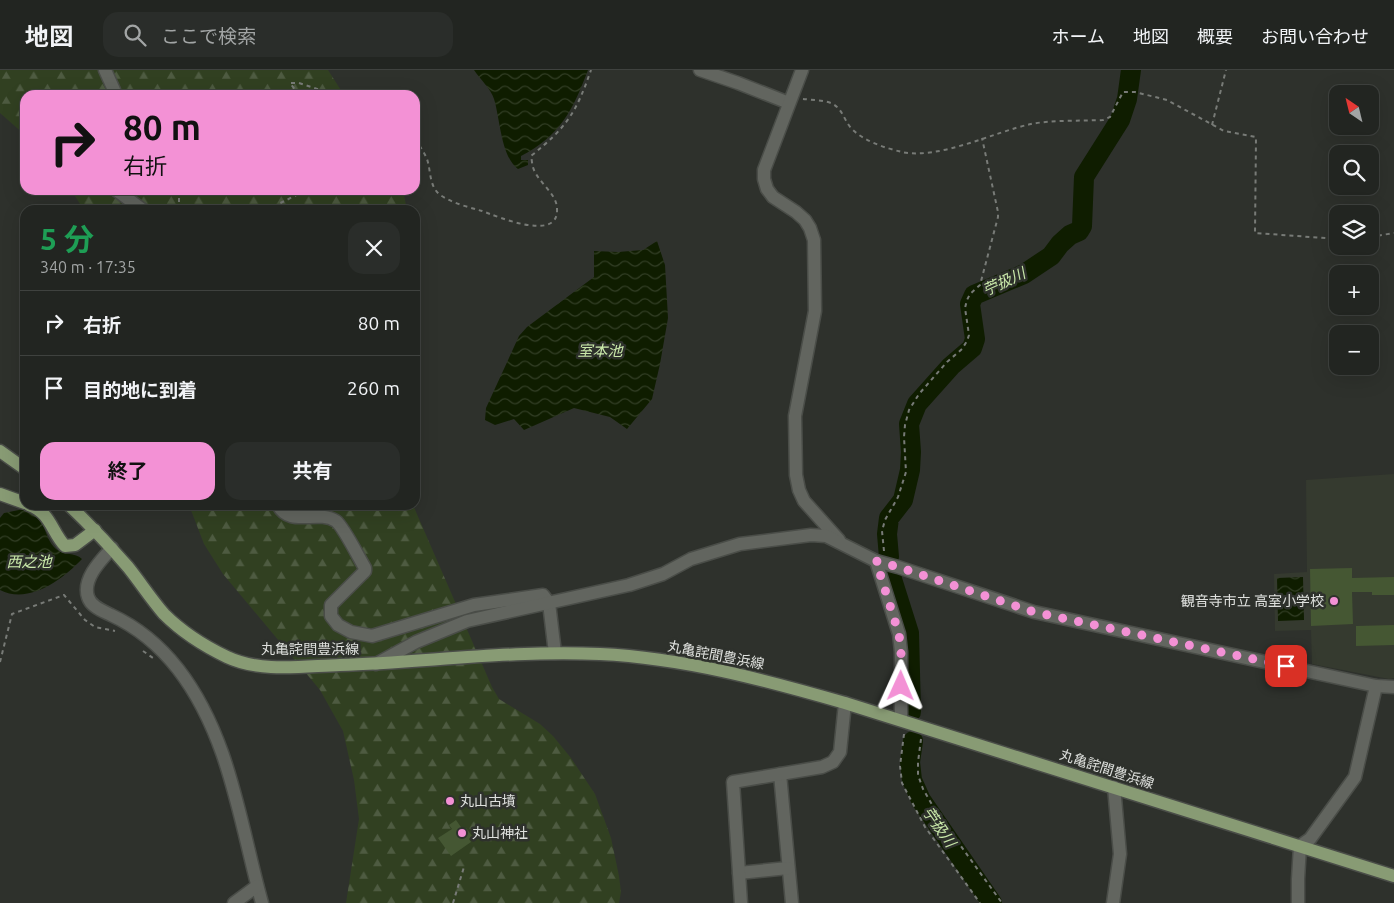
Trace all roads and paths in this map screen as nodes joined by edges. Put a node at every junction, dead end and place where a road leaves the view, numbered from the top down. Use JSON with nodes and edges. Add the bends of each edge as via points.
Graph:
{"nodes":[{"id":1,"x":105,"y":70,"type":"edge"},
{"id":2,"x":591,"y":70,"type":"edge"},
{"id":3,"x":700,"y":70,"type":"edge"},
{"id":4,"x":802,"y":70,"type":"edge"},
{"id":5,"x":1226,"y":70,"type":"edge"},
{"id":6,"x":114,"y":90,"type":"edge"},
{"id":7,"x":295,"y":90,"type":"edge"},
{"id":8,"x":321,"y":90,"type":"edge"},
{"id":9,"x":790,"y":100,"type":"junction"},
{"id":10,"x":1212,"y":125,"type":"junction"},
{"id":11,"x":982,"y":138,"type":"junction"},
{"id":12,"x":420,"y":148,"type":"edge"},
{"id":13,"x":122,"y":195,"type":"edge"},
{"id":14,"x":297,"y":195,"type":"edge"},
{"id":15,"x":179,"y":198,"type":"dead end"},
{"id":16,"x":136,"y":205,"type":"edge"},
{"id":17,"x":179,"y":205,"type":"edge"},
{"id":18,"x":276,"y":205,"type":"edge"},
{"id":19,"x":1394,"y":233,"type":"edge"},
{"id":20,"x":1379,"y":236,"type":"edge"},
{"id":21,"x":1329,"y":238,"type":"edge"},
{"id":22,"x":0,"y":451,"type":"edge"},
{"id":23,"x":20,"y":465,"type":"edge"},
{"id":24,"x":0,"y":494,"type":"edge"},
{"id":25,"x":20,"y":501,"type":"edge"},
{"id":26,"x":39,"y":510,"type":"edge"},
{"id":27,"x":74,"y":510,"type":"edge"},
{"id":28,"x":280,"y":510,"type":"edge"},
{"id":29,"x":95,"y":530,"type":"junction"},
{"id":30,"x":844,"y":546,"type":"junction"},
{"id":31,"x":112,"y":548,"type":"junction"},
{"id":32,"x":881,"y":562,"type":"junction"},
{"id":33,"x":549,"y":603,"type":"junction"},
{"id":34,"x":119,"y":633,"type":"dead end"},
{"id":35,"x":140,"y":648,"type":"dead end"},
{"id":36,"x":162,"y":651,"type":"junction"},
{"id":37,"x":554,"y":653,"type":"junction"},
{"id":38,"x":0,"y":662,"type":"edge"},
{"id":39,"x":376,"y":664,"type":"junction"},
{"id":40,"x":1376,"y":686,"type":"junction"},
{"id":41,"x":1394,"y":687,"type":"edge"},
{"id":42,"x":845,"y":703,"type":"junction"},
{"id":43,"x":903,"y":726,"type":"junction"},
{"id":44,"x":921,"y":737,"type":"dead end"},
{"id":45,"x":780,"y":774,"type":"junction"},
{"id":46,"x":1114,"y":788,"type":"junction"},
{"id":47,"x":1300,"y":846,"type":"junction"},
{"id":48,"x":464,"y":867,"type":"dead end"},
{"id":49,"x":788,"y":868,"type":"junction"},
{"id":50,"x":739,"y":873,"type":"junction"},
{"id":51,"x":1394,"y":876,"type":"edge"},
{"id":52,"x":257,"y":886,"type":"junction"},
{"id":53,"x":234,"y":903,"type":"edge"},
{"id":54,"x":262,"y":903,"type":"edge"},
{"id":55,"x":453,"y":903,"type":"edge"},
{"id":56,"x":741,"y":903,"type":"edge"},
{"id":57,"x":792,"y":903,"type":"edge"},
{"id":58,"x":980,"y":903,"type":"edge"},
{"id":59,"x":1002,"y":903,"type":"edge"},
{"id":60,"x":1113,"y":903,"type":"edge"},
{"id":61,"x":1298,"y":903,"type":"edge"}],
"edges":[{"from":1,"to":6,"type":"street"},
{"from":2,"to":12,"type":"path","via":[[570,118],[531,156],[534,171],[556,202],[558,211],[550,224],[519,224],[439,194],[432,184],[427,160]]},
{"from":3,"to":9,"type":"street"},
{"from":4,"to":9,"type":"street"},
{"from":5,"to":10,"type":"path"},
{"from":7,"to":8,"type":"path","via":[[290,83]]},
{"from":9,"to":11,"type":"path","via":[[832,104],[842,111],[856,132],[874,143],[904,152],[929,152]]},
{"from":9,"to":30,"type":"street","via":[[764,170],[764,179],[773,197],[805,220],[814,240],[815,311],[795,416],[796,475],[804,502]]},
{"from":10,"to":11,"type":"path","via":[[1167,100],[1123,92],[1110,117],[1104,120],[1033,124]]},
{"from":10,"to":21,"type":"path","via":[[1224,131],[1256,137],[1255,233]]},
{"from":11,"to":32,"type":"path","via":[[998,217],[980,285],[970,294],[965,308],[967,342],[930,381],[909,410],[904,437],[906,472],[898,497],[885,520]]},
{"from":13,"to":16,"type":"street"},
{"from":14,"to":18,"type":"path"},
{"from":15,"to":17,"type":"path"},
{"from":19,"to":20,"type":"path"},
{"from":22,"to":23,"type":"main road"},
{"from":24,"to":25,"type":"main road"},
{"from":26,"to":29,"type":"main road","via":[[65,546],[75,545]]},
{"from":27,"to":29,"type":"main road","name":"丸亀詫間豊浜線"},
{"from":28,"to":33,"type":"street","via":[[291,517],[329,517],[338,522],[365,568],[331,605],[331,616],[338,625],[351,632],[372,636],[474,605],[543,595]]},
{"from":29,"to":31,"type":"main road","name":"丸亀詫間豊浜線"},
{"from":30,"to":32,"type":"street"},
{"from":30,"to":33,"type":"street","via":[[826,536],[811,535],[740,544],[629,585]]},
{"from":31,"to":36,"type":"street","via":[[91,574],[87,585],[88,597],[97,608],[133,627]]},
{"from":31,"to":39,"type":"main road","name":"丸亀詫間豊浜線","via":[[178,627],[228,658],[272,667]]},
{"from":32,"to":40,"type":"street","via":[[1034,612]]},
{"from":32,"to":43,"type":"street","via":[[899,634]]},
{"from":33,"to":37,"type":"street"},
{"from":33,"to":39,"type":"street","via":[[467,621],[416,642]]},
{"from":34,"to":38,"type":"path","via":[[95,627],[64,595],[12,614]]},
{"from":35,"to":36,"type":"path","via":[[152,659]]},
{"from":36,"to":52,"type":"street","via":[[193,692],[221,745]]},
{"from":37,"to":39,"type":"main road","name":"丸亀詫間豊浜線"},
{"from":37,"to":42,"type":"main road","name":"丸亀詫間豊浜線","via":[[636,657],[709,667]]},
{"from":40,"to":41,"type":"street"},
{"from":40,"to":47,"type":"street","via":[[1355,777],[1310,839]]},
{"from":42,"to":43,"type":"main road","name":"丸亀詫間豊浜線"},
{"from":42,"to":45,"type":"street","via":[[840,752],[833,762]]},
{"from":43,"to":46,"type":"main road","name":"丸亀詫間豊浜線"},
{"from":43,"to":58,"type":"path","via":[[902,783],[925,828]]},
{"from":44,"to":59,"type":"path","via":[[918,775],[923,789]]},
{"from":45,"to":49,"type":"street"},
{"from":45,"to":50,"type":"street","via":[[733,782]]},
{"from":46,"to":47,"type":"main road","name":"丸亀詫間豊浜線"},
{"from":46,"to":60,"type":"street","via":[[1120,854]]},
{"from":47,"to":51,"type":"main road","name":"丸亀詫間豊浜線"},
{"from":47,"to":61,"type":"street"},
{"from":48,"to":55,"type":"path"},
{"from":49,"to":50,"type":"street"},
{"from":49,"to":57,"type":"street"},
{"from":50,"to":56,"type":"street"},
{"from":52,"to":53,"type":"street"},
{"from":52,"to":54,"type":"street"}]}
